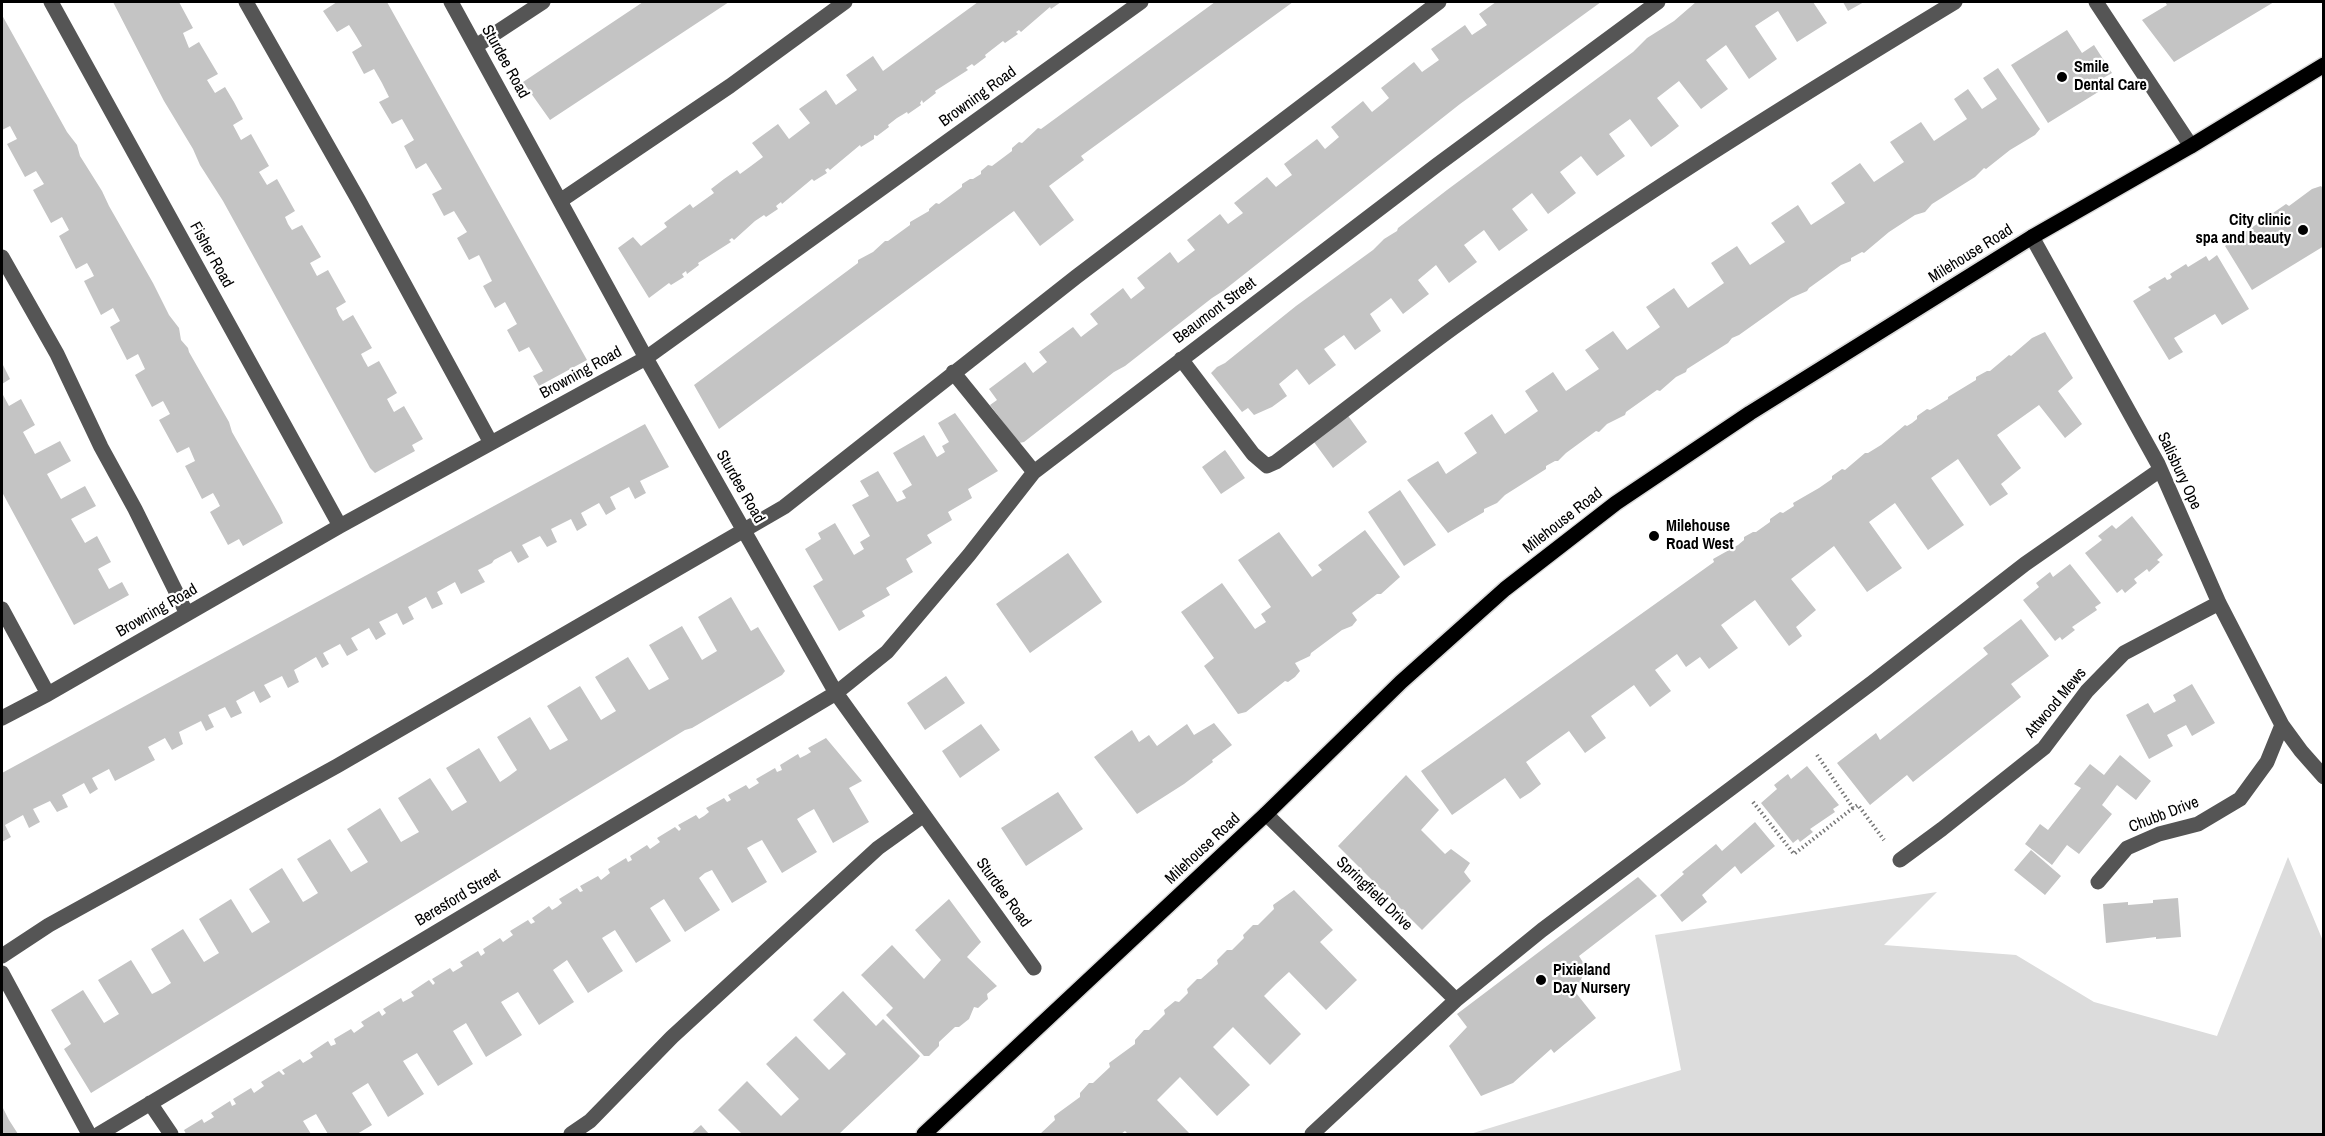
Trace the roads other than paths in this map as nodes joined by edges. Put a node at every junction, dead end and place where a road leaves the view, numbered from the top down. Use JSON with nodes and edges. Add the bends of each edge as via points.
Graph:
{"nodes":[{"id":1,"x":51,"y":2,"type":"edge"},
{"id":2,"x":246,"y":2,"type":"edge"},
{"id":3,"x":451,"y":2,"type":"edge"},
{"id":4,"x":543,"y":2,"type":"edge"},
{"id":5,"x":845,"y":2,"type":"edge"},
{"id":6,"x":1141,"y":2,"type":"edge"},
{"id":7,"x":1439,"y":2,"type":"edge"},
{"id":8,"x":1658,"y":2,"type":"edge"},
{"id":9,"x":1954,"y":2,"type":"edge"},
{"id":10,"x":2096,"y":2,"type":"edge"},
{"id":11,"x":476,"y":46,"type":"junction"},
{"id":12,"x":2324,"y":65,"type":"edge"},
{"id":13,"x":2191,"y":146,"type":"junction"},
{"id":14,"x":560,"y":201,"type":"junction"},
{"id":15,"x":2032,"y":237,"type":"junction"},
{"id":16,"x":2,"y":257,"type":"edge"},
{"id":17,"x":646,"y":358,"type":"junction"},
{"id":18,"x":1180,"y":360,"type":"junction"},
{"id":19,"x":953,"y":372,"type":"junction"},
{"id":20,"x":490,"y":444,"type":"junction"},
{"id":21,"x":2160,"y":470,"type":"junction"},
{"id":22,"x":1034,"y":472,"type":"junction"},
{"id":23,"x":340,"y":526,"type":"junction"},
{"id":24,"x":743,"y":529,"type":"junction"},
{"id":25,"x":2219,"y":603,"type":"junction"},
{"id":26,"x":2,"y":609,"type":"edge"},
{"id":27,"x":188,"y":614,"type":"junction"},
{"id":28,"x":836,"y":693,"type":"junction"},
{"id":29,"x":48,"y":694,"type":"junction"},
{"id":30,"x":2,"y":718,"type":"edge"},
{"id":31,"x":2282,"y":725,"type":"junction"},
{"id":32,"x":2324,"y":777,"type":"edge"},
{"id":33,"x":1266,"y":814,"type":"junction"},
{"id":34,"x":924,"y":815,"type":"junction"},
{"id":35,"x":1900,"y":860,"type":"road end"},
{"id":36,"x":2098,"y":882,"type":"dead end"},
{"id":37,"x":2,"y":956,"type":"edge"},
{"id":38,"x":1034,"y":968,"type":"dead end"},
{"id":39,"x":2,"y":974,"type":"edge"},
{"id":40,"x":1456,"y":1000,"type":"junction"},
{"id":41,"x":150,"y":1103,"type":"junction"},
{"id":42,"x":89,"y":1134,"type":"edge"},
{"id":43,"x":99,"y":1134,"type":"edge"},
{"id":44,"x":171,"y":1134,"type":"edge"},
{"id":45,"x":571,"y":1134,"type":"edge"},
{"id":46,"x":924,"y":1134,"type":"edge"},
{"id":47,"x":1312,"y":1134,"type":"edge"}],
"edges":[{"from":1,"to":23,"type":"street","name":"Fisher Road"},
{"from":2,"to":20,"type":"street","via":[[360,201]]},
{"from":3,"to":11,"type":"street","name":"Sturdee Road"},
{"from":4,"to":11,"type":"street"},
{"from":5,"to":14,"type":"street","via":[[730,86]]},
{"from":6,"to":17,"type":"street","name":"Browning Road"},
{"from":7,"to":19,"type":"street"},
{"from":8,"to":18,"type":"street","name":"Beaumont Street"},
{"from":9,"to":18,"type":"street","via":[[1588,234],[1453,328],[1276,462],[1267,466],[1253,454]]},
{"from":10,"to":13,"type":"street"},
{"from":11,"to":14,"type":"street","name":"Sturdee Road"},
{"from":12,"to":13,"type":"main road","name":"Milehouse Road"},
{"from":13,"to":15,"type":"main road","name":"Milehouse Road"},
{"from":14,"to":17,"type":"street","name":"Sturdee Road"},
{"from":15,"to":21,"type":"street","name":"Salisbury Ope"},
{"from":15,"to":33,"type":"main road","name":"Milehouse Road","via":[[1750,413],[1616,503],[1505,589],[1394,689]]},
{"from":16,"to":27,"type":"street","via":[[57,354]]},
{"from":17,"to":20,"type":"street","name":"Browning Road"},
{"from":17,"to":24,"type":"street","name":"Sturdee Road"},
{"from":18,"to":22,"type":"street","name":"Beaumont Street"},
{"from":19,"to":22,"type":"street"},
{"from":19,"to":24,"type":"street","via":[[784,507]]},
{"from":20,"to":23,"type":"street","name":"Browning Road"},
{"from":21,"to":25,"type":"street","name":"Salisbury Ope"},
{"from":21,"to":40,"type":"street","via":[[2025,564],[1542,930]]},
{"from":22,"to":28,"type":"street","name":"Beaumont Street","via":[[887,652]]},
{"from":23,"to":27,"type":"street","name":"Browning Road"},
{"from":24,"to":28,"type":"street","name":"Sturdee Road"},
{"from":24,"to":37,"type":"street","via":[[337,766],[49,925]]},
{"from":25,"to":31,"type":"street","name":"Salisbury Ope"},
{"from":25,"to":35,"type":"street","name":"Attwood Mews","via":[[2124,653],[2087,691],[2044,748]]},
{"from":26,"to":29,"type":"street"},
{"from":27,"to":29,"type":"street","name":"Browning Road"},
{"from":28,"to":34,"type":"street","name":"Sturdee Road"},
{"from":28,"to":41,"type":"street","name":"Beresford Street"},
{"from":29,"to":30,"type":"street","name":"Browning Road"},
{"from":31,"to":32,"type":"street","name":"Salisbury Ope"},
{"from":31,"to":36,"type":"street","name":"Chubb Drive","via":[[2267,762],[2240,800],[2198,824],[2159,834],[2127,848]]},
{"from":33,"to":40,"type":"street","name":"Springfield Drive"},
{"from":33,"to":46,"type":"main road","name":"Milehouse Road"},
{"from":34,"to":38,"type":"street","name":"Sturdee Road"},
{"from":34,"to":45,"type":"street","via":[[878,848],[672,1037],[590,1121]]},
{"from":39,"to":42,"type":"street"},
{"from":40,"to":47,"type":"street"},
{"from":41,"to":43,"type":"street","name":"Beresford Street"},
{"from":41,"to":44,"type":"street"}]}
